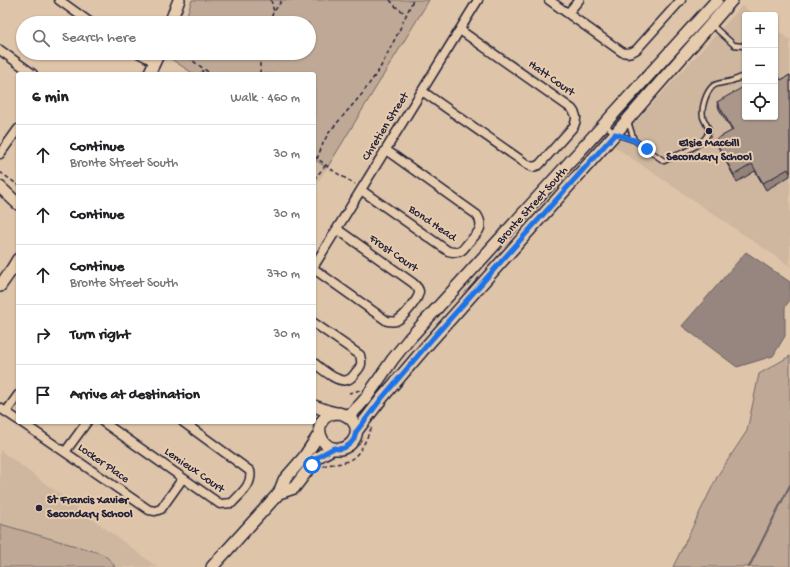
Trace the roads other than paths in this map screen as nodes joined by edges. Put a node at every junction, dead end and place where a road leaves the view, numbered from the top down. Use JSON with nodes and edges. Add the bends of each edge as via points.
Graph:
{"nodes":[{"id":1,"x":59,"y":0,"type":"edge"},
{"id":2,"x":179,"y":0,"type":"edge"},
{"id":3,"x":478,"y":0,"type":"edge"},
{"id":4,"x":549,"y":0,"type":"edge"},
{"id":5,"x":579,"y":0,"type":"edge"},
{"id":6,"x":681,"y":0,"type":"edge"},
{"id":7,"x":717,"y":0,"type":"edge"},
{"id":8,"x":732,"y":0,"type":"edge"},
{"id":9,"x":568,"y":13,"type":"junction"},
{"id":10,"x":81,"y":16,"type":"edge"},
{"id":11,"x":173,"y":16,"type":"edge"},
{"id":12,"x":711,"y":24,"type":"junction"},
{"id":13,"x":460,"y":30,"type":"junction"},
{"id":14,"x":742,"y":46,"type":"edge"},
{"id":15,"x":0,"y":50,"type":"edge"},
{"id":16,"x":156,"y":60,"type":"edge"},
{"id":17,"x":31,"y":72,"type":"edge"},
{"id":18,"x":150,"y":72,"type":"edge"},
{"id":19,"x":742,"y":76,"type":"edge"},
{"id":20,"x":422,"y":91,"type":"junction"},
{"id":21,"x":628,"y":120,"type":"junction"},
{"id":22,"x":604,"y":124,"type":"junction"},
{"id":23,"x":16,"y":132,"type":"edge"},
{"id":24,"x":615,"y":134,"type":"junction"},
{"id":25,"x":634,"y":140,"type":"junction"},
{"id":26,"x":386,"y":150,"type":"junction"},
{"id":27,"x":0,"y":154,"type":"edge"},
{"id":28,"x":0,"y":187,"type":"edge"},
{"id":29,"x":358,"y":187,"type":"junction"},
{"id":30,"x":16,"y":194,"type":"edge"},
{"id":31,"x":16,"y":202,"type":"edge"},
{"id":32,"x":337,"y":229,"type":"junction"},
{"id":33,"x":316,"y":263,"type":"edge"},
{"id":34,"x":15,"y":266,"type":"edge"},
{"id":35,"x":316,"y":270,"type":"edge"},
{"id":36,"x":0,"y":286,"type":"edge"},
{"id":37,"x":316,"y":324,"type":"edge"},
{"id":38,"x":316,"y":364,"type":"edge"},
{"id":39,"x":16,"y":397,"type":"edge"},
{"id":40,"x":316,"y":407,"type":"edge"},
{"id":41,"x":3,"y":410,"type":"edge"},
{"id":42,"x":341,"y":414,"type":"junction"},
{"id":43,"x":16,"y":419,"type":"edge"},
{"id":44,"x":316,"y":422,"type":"edge"},
{"id":45,"x":24,"y":424,"type":"edge"},
{"id":46,"x":86,"y":424,"type":"edge"},
{"id":47,"x":106,"y":424,"type":"edge"},
{"id":48,"x":186,"y":424,"type":"edge"},
{"id":49,"x":320,"y":431,"type":"junction"},
{"id":50,"x":356,"y":432,"type":"junction"},
{"id":51,"x":334,"y":448,"type":"junction"},
{"id":52,"x":65,"y":452,"type":"junction"},
{"id":53,"x":183,"y":478,"type":"junction"},
{"id":54,"x":279,"y":493,"type":"junction"},
{"id":55,"x":212,"y":567,"type":"edge"}],
"edges":[{"from":1,"to":10,"type":"street"},
{"from":2,"to":11,"type":"main road"},
{"from":3,"to":13,"type":"street","name":"Chretien Street"},
{"from":4,"to":9,"type":"street"},
{"from":5,"to":9,"type":"street"},
{"from":6,"to":9,"type":"street","via":[[637,49],[627,54]]},
{"from":7,"to":22,"type":"main road","name":"Bronte Street South"},
{"from":8,"to":12,"type":"main road","name":"Bronte Street South"},
{"from":12,"to":14,"type":"lane","via":[[734,45]]},
{"from":12,"to":21,"type":"main road","name":"Bronte Street South"},
{"from":13,"to":20,"type":"street","name":"Chretien Street"},
{"from":13,"to":20,"type":"street","name":"Hatt Court","via":[[572,109],[576,115],[574,126],[539,165],[528,166]]},
{"from":15,"to":17,"type":"street"},
{"from":16,"to":18,"type":"main road"},
{"from":19,"to":25,"type":"lane","via":[[713,86],[706,96],[703,118],[708,127],[708,135],[692,148],[664,161]]},
{"from":20,"to":26,"type":"street","name":"Chretien Street"},
{"from":21,"to":24,"type":"main road","name":"Bronte Street South"},
{"from":21,"to":25,"type":"lane"},
{"from":22,"to":24,"type":"lane"},
{"from":22,"to":42,"type":"main road","name":"Bronte Street South","via":[[405,344],[359,406],[352,413]]},
{"from":23,"to":27,"type":"street"},
{"from":24,"to":25,"type":"lane"},
{"from":24,"to":50,"type":"main road","name":"Bronte Street South","via":[[423,350]]},
{"from":26,"to":29,"type":"street","name":"Chretien Street"},
{"from":26,"to":29,"type":"street","name":"Bond Head","via":[[476,215],[481,224],[479,231],[461,251],[448,252]]},
{"from":28,"to":30,"type":"main road"},
{"from":28,"to":31,"type":"main road"},
{"from":29,"to":32,"type":"street","name":"Chretien Street"},
{"from":32,"to":33,"type":"street","name":"Chretien Street"},
{"from":32,"to":35,"type":"street","name":"Frost Court","via":[[413,283],[419,290],[419,296],[401,318],[387,321]]},
{"from":34,"to":36,"type":"main road"},
{"from":37,"to":38,"type":"street","via":[[360,355],[362,361],[358,371],[350,379],[342,381]]},
{"from":39,"to":41,"type":"street"},
{"from":40,"to":42,"type":"main road"},
{"from":41,"to":43,"type":"street"},
{"from":42,"to":49,"type":"main road","via":[[325,417]]},
{"from":42,"to":50,"type":"main road","via":[[351,419]]},
{"from":44,"to":49,"type":"main road"},
{"from":45,"to":52,"type":"street","name":"Locker Place"},
{"from":46,"to":52,"type":"street"},
{"from":47,"to":53,"type":"street","name":"Lemieux Court"},
{"from":48,"to":53,"type":"street","name":"Lemieux Court","via":[[250,472],[251,477],[249,484],[232,503],[220,504]]},
{"from":49,"to":51,"type":"main road","via":[[325,444]]},
{"from":49,"to":54,"type":"main road","via":[[304,457],[284,480]]},
{"from":50,"to":51,"type":"main road","via":[[350,444],[344,448]]},
{"from":51,"to":54,"type":"main road","via":[[317,458],[294,488]]},
{"from":52,"to":53,"type":"street","name":"Locker Place","via":[[155,512],[161,509]]},
{"from":54,"to":55,"type":"main road"}]}
